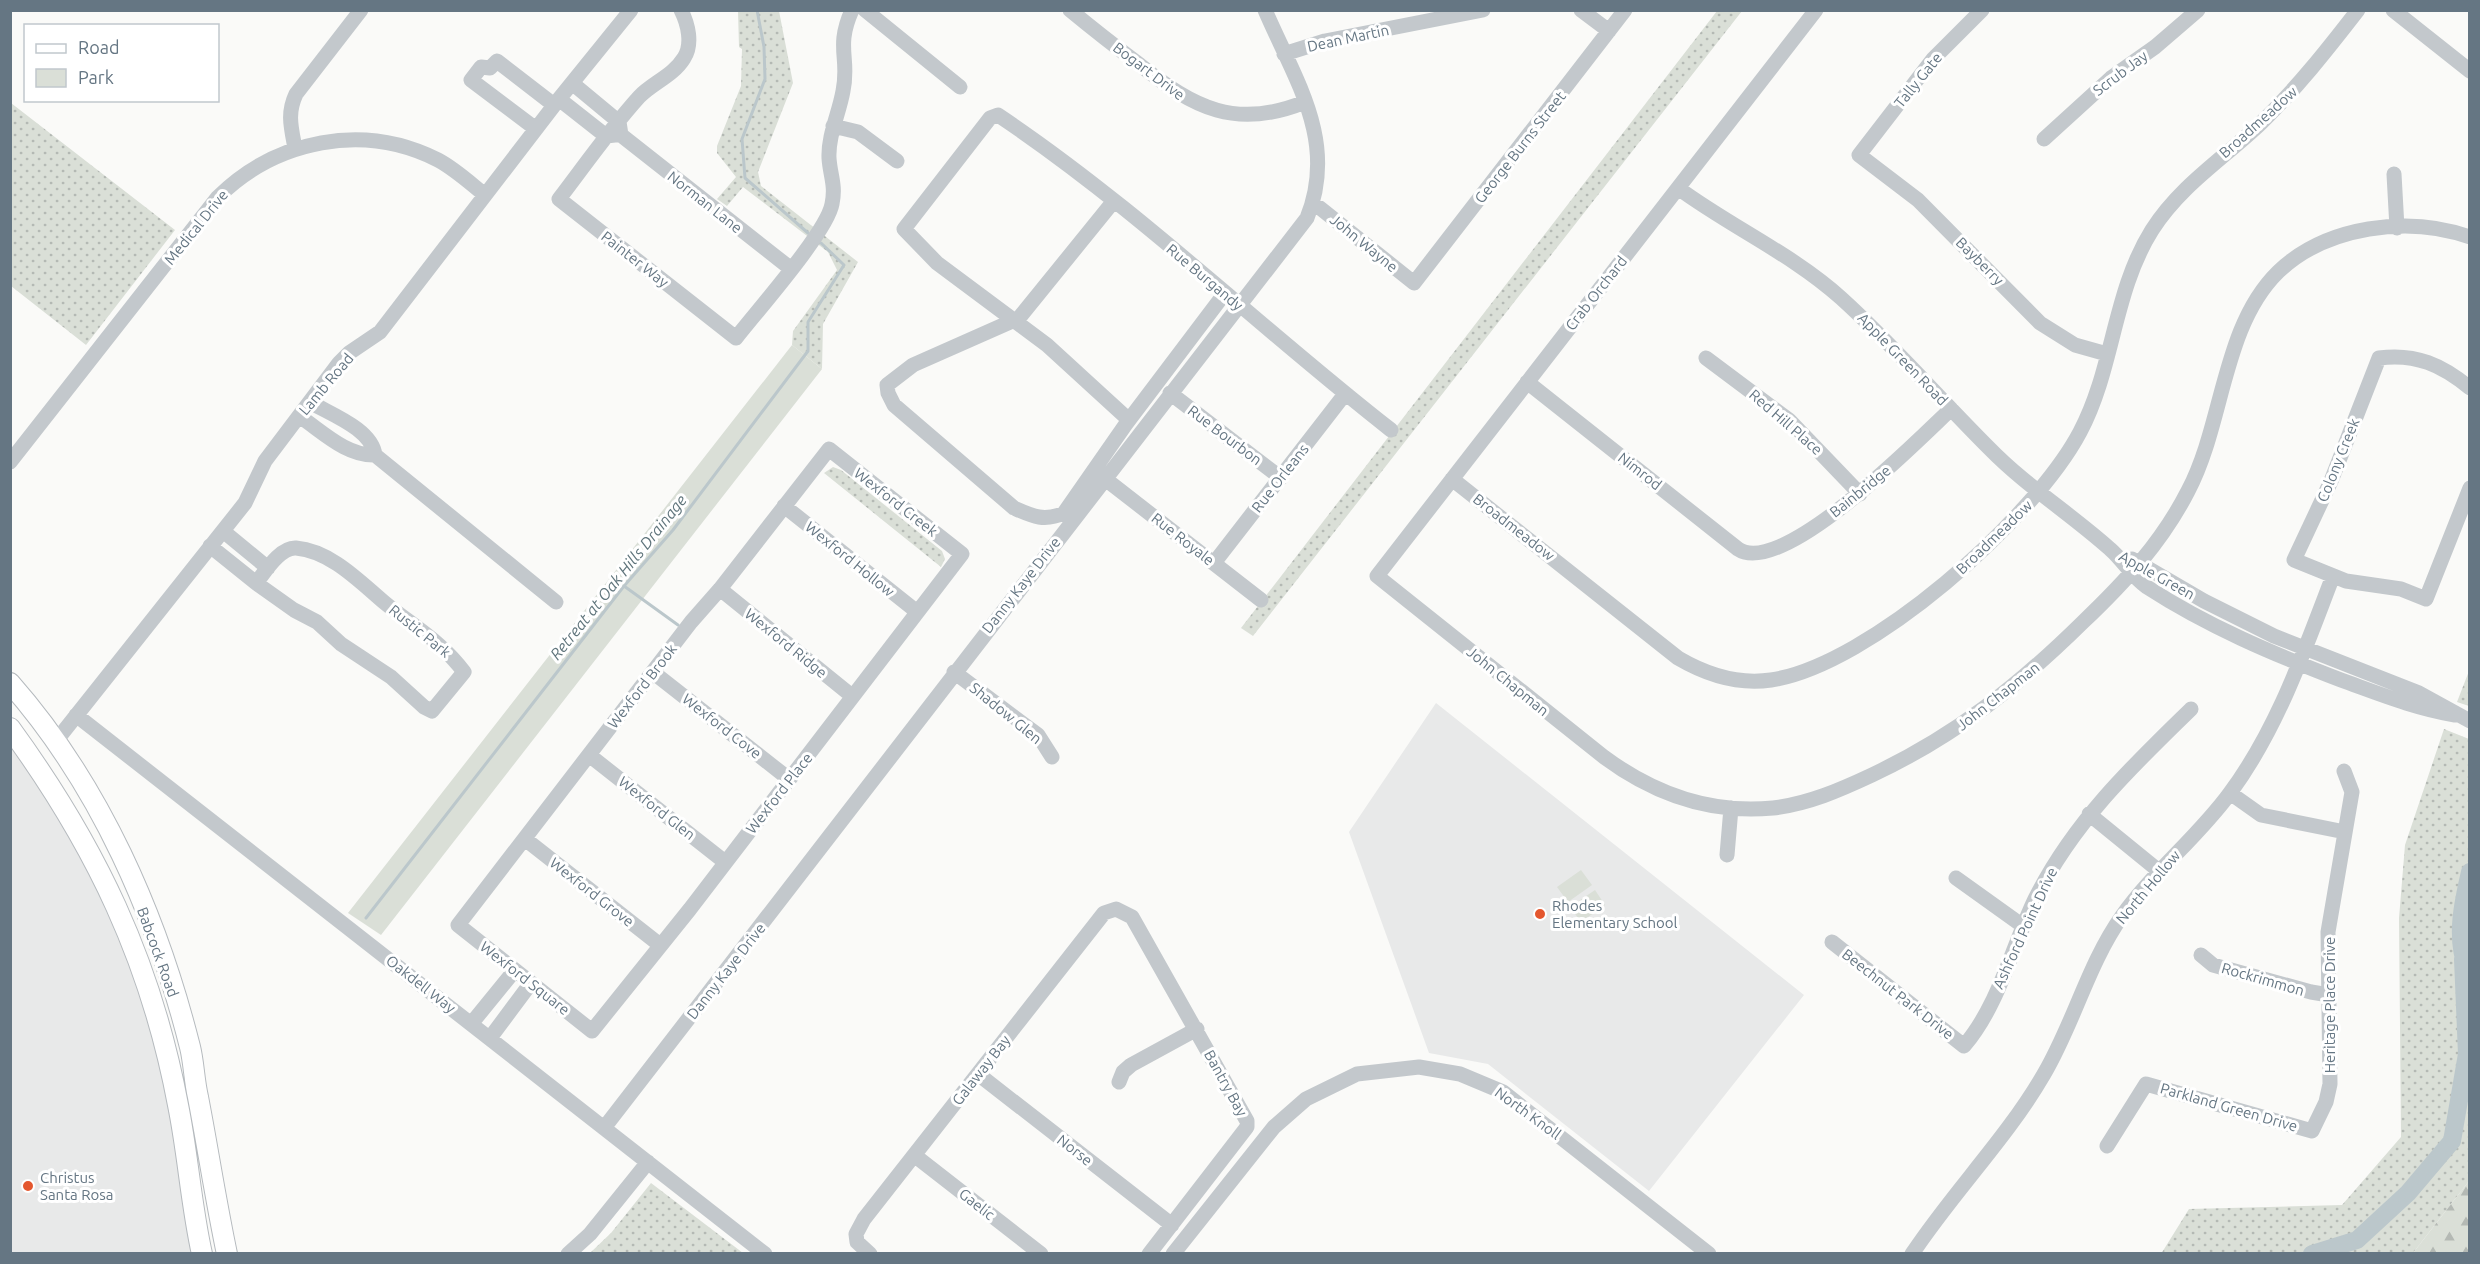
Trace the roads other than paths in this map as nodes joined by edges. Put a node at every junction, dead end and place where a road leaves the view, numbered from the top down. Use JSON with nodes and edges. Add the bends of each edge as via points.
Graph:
{"nodes":[{"id":1,"x":361,"y":10,"type":"edge"},
{"id":2,"x":632,"y":10,"type":"edge"},
{"id":3,"x":681,"y":10,"type":"edge"},
{"id":4,"x":852,"y":10,"type":"edge"},
{"id":5,"x":865,"y":10,"type":"edge"},
{"id":6,"x":1070,"y":10,"type":"edge"},
{"id":7,"x":1265,"y":10,"type":"edge"},
{"id":8,"x":1483,"y":10,"type":"edge"},
{"id":9,"x":1581,"y":10,"type":"edge"},
{"id":10,"x":1625,"y":10,"type":"edge"},
{"id":11,"x":1816,"y":10,"type":"edge"},
{"id":12,"x":1982,"y":10,"type":"edge"},
{"id":13,"x":2198,"y":10,"type":"edge"},
{"id":14,"x":2358,"y":10,"type":"edge"},
{"id":15,"x":2393,"y":10,"type":"edge"},
{"id":16,"x":1609,"y":31,"type":"junction"},
{"id":17,"x":1284,"y":54,"type":"junction"},
{"id":18,"x":2469,"y":71,"type":"edge"},
{"id":19,"x":572,"y":83,"type":"junction"},
{"id":20,"x":960,"y":87,"type":"dead end"},
{"id":21,"x":557,"y":102,"type":"junction"},
{"id":22,"x":1305,"y":102,"type":"junction"},
{"id":23,"x":833,"y":126,"type":"junction"},
{"id":24,"x":536,"y":129,"type":"junction"},
{"id":25,"x":615,"y":131,"type":"junction"},
{"id":26,"x":2044,"y":139,"type":"dead end"},
{"id":27,"x":295,"y":148,"type":"junction"},
{"id":28,"x":1859,"y":155,"type":"joint"},
{"id":29,"x":897,"y":161,"type":"dead end"},
{"id":30,"x":2394,"y":174,"type":"dead end"},
{"id":31,"x":1678,"y":188,"type":"junction"},
{"id":32,"x":485,"y":195,"type":"junction"},
{"id":33,"x":1113,"y":202,"type":"junction"},
{"id":34,"x":1312,"y":205,"type":"junction"},
{"id":35,"x":2397,"y":228,"type":"junction"},
{"id":36,"x":2469,"y":237,"type":"edge"},
{"id":37,"x":790,"y":268,"type":"junction"},
{"id":38,"x":1414,"y":284,"type":"joint"},
{"id":39,"x":1225,"y":293,"type":"junction"},
{"id":40,"x":1239,"y":306,"type":"junction"},
{"id":41,"x":1013,"y":321,"type":"junction"},
{"id":42,"x":2107,"y":354,"type":"junction"},
{"id":43,"x":1706,"y":358,"type":"dead end"},
{"id":44,"x":1527,"y":382,"type":"junction"},
{"id":45,"x":2469,"y":388,"type":"edge"},
{"id":46,"x":1170,"y":393,"type":"junction"},
{"id":47,"x":1345,"y":394,"type":"junction"},
{"id":48,"x":310,"y":402,"type":"junction"},
{"id":49,"x":1951,"y":409,"type":"junction"},
{"id":50,"x":299,"y":416,"type":"junction"},
{"id":51,"x":1129,"y":420,"type":"junction"},
{"id":52,"x":1142,"y":429,"type":"junction"},
{"id":53,"x":1391,"y":430,"type":"dead end"},
{"id":54,"x":829,"y":449,"type":"joint"},
{"id":55,"x":375,"y":455,"type":"junction"},
{"id":56,"x":10,"y":462,"type":"edge"},
{"id":57,"x":1104,"y":478,"type":"junction"},
{"id":58,"x":1281,"y":478,"type":"junction"},
{"id":59,"x":1452,"y":479,"type":"junction"},
{"id":60,"x":2469,"y":488,"type":"edge"},
{"id":61,"x":1860,"y":494,"type":"junction"},
{"id":62,"x":2039,"y":494,"type":"junction"},
{"id":63,"x":784,"y":506,"type":"junction"},
{"id":64,"x":223,"y":531,"type":"junction"},
{"id":65,"x":210,"y":546,"type":"junction"},
{"id":66,"x":243,"y":548,"type":"junction"},
{"id":67,"x":2112,"y":550,"type":"joint"},
{"id":68,"x":962,"y":554,"type":"joint"},
{"id":69,"x":1755,"y":555,"type":"joint"},
{"id":70,"x":1214,"y":562,"type":"junction"},
{"id":71,"x":231,"y":563,"type":"junction"},
{"id":72,"x":268,"y":568,"type":"junction"},
{"id":73,"x":2136,"y":569,"type":"junction"},
{"id":74,"x":1377,"y":576,"type":"joint"},
{"id":75,"x":2334,"y":576,"type":"junction"},
{"id":76,"x":256,"y":583,"type":"junction"},
{"id":77,"x":720,"y":589,"type":"junction"},
{"id":78,"x":1261,"y":600,"type":"dead end"},
{"id":79,"x":555,"y":602,"type":"dead end"},
{"id":80,"x":916,"y":611,"type":"junction"},
{"id":81,"x":2305,"y":648,"type":"junction"},
{"id":82,"x":2298,"y":664,"type":"junction"},
{"id":83,"x":954,"y":672,"type":"junction"},
{"id":84,"x":654,"y":673,"type":"junction"},
{"id":85,"x":10,"y":683,"type":"edge"},
{"id":86,"x":852,"y":696,"type":"junction"},
{"id":87,"x":2191,"y":709,"type":"dead end"},
{"id":88,"x":76,"y":715,"type":"junction"},
{"id":89,"x":2462,"y":718,"type":"edge"},
{"id":90,"x":10,"y":728,"type":"edge"},
{"id":91,"x":56,"y":741,"type":"junction"},
{"id":92,"x":589,"y":755,"type":"junction"},
{"id":93,"x":1052,"y":757,"type":"dead end"},
{"id":94,"x":2344,"y":771,"type":"dead end"},
{"id":95,"x":789,"y":779,"type":"junction"},
{"id":96,"x":2230,"y":793,"type":"junction"},
{"id":97,"x":1731,"y":808,"type":"junction"},
{"id":98,"x":2089,"y":814,"type":"junction"},
{"id":99,"x":2345,"y":832,"type":"junction"},
{"id":100,"x":525,"y":839,"type":"junction"},
{"id":101,"x":119,"y":851,"type":"junction"},
{"id":102,"x":1728,"y":855,"type":"dead end"},
{"id":103,"x":725,"y":862,"type":"junction"},
{"id":104,"x":96,"y":863,"type":"junction"},
{"id":105,"x":2159,"y":871,"type":"junction"},
{"id":106,"x":1956,"y":878,"type":"dead end"},
{"id":107,"x":1116,"y":909,"type":"joint"},
{"id":108,"x":458,"y":925,"type":"joint"},
{"id":109,"x":2023,"y":926,"type":"junction"},
{"id":110,"x":1832,"y":942,"type":"dead end"},
{"id":111,"x":660,"y":945,"type":"junction"},
{"id":112,"x":2201,"y":955,"type":"dead end"},
{"id":113,"x":515,"y":970,"type":"junction"},
{"id":114,"x":531,"y":983,"type":"junction"},
{"id":115,"x":497,"y":991,"type":"junction"},
{"id":116,"x":2329,"y":995,"type":"junction"},
{"id":117,"x":515,"y":1005,"type":"junction"},
{"id":118,"x":471,"y":1024,"type":"junction"},
{"id":119,"x":1197,"y":1029,"type":"junction"},
{"id":120,"x":592,"y":1031,"type":"joint"},
{"id":121,"x":490,"y":1038,"type":"junction"},
{"id":122,"x":1964,"y":1046,"type":"joint"},
{"id":123,"x":978,"y":1074,"type":"junction"},
{"id":124,"x":1119,"y":1082,"type":"dead end"},
{"id":125,"x":604,"y":1128,"type":"junction"},
{"id":126,"x":2312,"y":1131,"type":"joint"},
{"id":127,"x":2107,"y":1146,"type":"dead end"},
{"id":128,"x":914,"y":1155,"type":"junction"},
{"id":129,"x":648,"y":1162,"type":"junction"},
{"id":130,"x":1172,"y":1225,"type":"junction"},
{"id":131,"x":225,"y":1246,"type":"edge"},
{"id":132,"x":201,"y":1249,"type":"edge"},
{"id":133,"x":568,"y":1254,"type":"edge"},
{"id":134,"x":765,"y":1254,"type":"edge"},
{"id":135,"x":870,"y":1254,"type":"edge"},
{"id":136,"x":1041,"y":1254,"type":"edge"},
{"id":137,"x":1149,"y":1254,"type":"edge"},
{"id":138,"x":1173,"y":1254,"type":"edge"},
{"id":139,"x":1709,"y":1254,"type":"edge"},
{"id":140,"x":1912,"y":1254,"type":"edge"}],
"edges":[{"from":1,"to":27,"type":"street","via":[[296,94],[289,120]]},
{"from":2,"to":19,"type":"street","name":"Lamb Road"},
{"from":3,"to":25,"type":"street","name":"Painter Way","via":[[689,40],[685,57],[640,96]]},
{"from":4,"to":23,"type":"street","name":"Painter Way","via":[[842,33],[844,90]]},
{"from":5,"to":20,"type":"street"},
{"from":6,"to":22,"type":"street","name":"Bogart Drive","via":[[1173,92],[1213,111],[1257,116]]},
{"from":7,"to":17,"type":"street","name":"Danny Kaye Drive"},
{"from":8,"to":17,"type":"street","name":"Dean Martin","via":[[1325,40]]},
{"from":9,"to":16,"type":"street"},
{"from":10,"to":16,"type":"street","name":"George Burns Street"},
{"from":11,"to":31,"type":"street","name":"Crab Orchard"},
{"from":12,"to":28,"type":"street","name":"Tally Gate","via":[[1934,59]]},
{"from":13,"to":26,"type":"street","name":"Scrub Jay","via":[[2090,96]]},
{"from":14,"to":42,"type":"street","name":"Broadmeadow","via":[[2298,86],[2187,186],[2168,208],[2126,283]]},
{"from":15,"to":18,"type":"street"},
{"from":16,"to":38,"type":"street","name":"George Burns Street"},
{"from":17,"to":22,"type":"street","name":"Danny Kaye Drive"},
{"from":19,"to":21,"type":"street","name":"Lamb Road"},
{"from":19,"to":25,"type":"street","name":"Norman Lane"},
{"from":21,"to":24,"type":"street","name":"Lamb Road"},
{"from":21,"to":24,"type":"street","name":"Norman Lane","via":[[497,61],[490,68],[481,67],[471,80]]},
{"from":21,"to":25,"type":"street","name":"Norman Lane"},
{"from":22,"to":34,"type":"street","name":"Danny Kaye Drive","via":[[1319,154]]},
{"from":23,"to":29,"type":"street","via":[[858,132]]},
{"from":23,"to":37,"type":"street","name":"Painter Way","via":[[824,161],[835,182],[832,206]]},
{"from":24,"to":32,"type":"street","name":"Lamb Road"},
{"from":25,"to":37,"type":"street","name":"Norman Lane"},
{"from":25,"to":37,"type":"street","name":"Painter Way","via":[[559,199],[736,338]]},
{"from":27,"to":32,"type":"street","name":"Medical Drive","via":[[345,140],[403,146],[439,160]]},
{"from":27,"to":56,"type":"street","name":"Medical Drive","via":[[256,165],[218,197]]},
{"from":28,"to":42,"type":"street","name":"Bayberry","via":[[1918,200],[2040,322],[2075,345]]},
{"from":30,"to":35,"type":"street"},
{"from":31,"to":44,"type":"street","name":"Crab Orchard"},
{"from":31,"to":49,"type":"street","name":"Apple Green Road","via":[[1839,296]]},
{"from":32,"to":48,"type":"street","name":"Lamb Road","via":[[380,332],[349,353]]},
{"from":33,"to":39,"type":"street","name":"Rue Burgandy"},
{"from":33,"to":41,"type":"street"},
{"from":33,"to":41,"type":"street","name":"Rue Burgandy","via":[[1017,127],[998,115],[990,118],[904,229],[937,263]]},
{"from":34,"to":38,"type":"street","name":"John Wayne"},
{"from":34,"to":40,"type":"street","name":"Danny Kaye Drive","via":[[1290,242]]},
{"from":35,"to":36,"type":"street","name":"John Chapman","via":[[2436,228]]},
{"from":35,"to":73,"type":"street","name":"John Chapman","via":[[2329,239],[2295,258],[2266,285],[2242,326],[2207,449],[2189,489],[2168,527]]},
{"from":39,"to":40,"type":"street","name":"Rue Burgandy"},
{"from":39,"to":51,"type":"street"},
{"from":40,"to":46,"type":"street","name":"Danny Kaye Drive"},
{"from":40,"to":47,"type":"street","name":"Rue Burgandy"},
{"from":41,"to":51,"type":"street","via":[[1047,345]]},
{"from":41,"to":51,"type":"street","via":[[913,364],[887,385],[894,405],[1014,508],[1036,518],[1064,513]]},
{"from":42,"to":62,"type":"street","name":"Broadmeadow","via":[[2082,429]]},
{"from":43,"to":61,"type":"street","name":"Red Hill Place","via":[[1789,420]]},
{"from":44,"to":59,"type":"street","name":"Crab Orchard"},
{"from":44,"to":69,"type":"street","name":"Nimrod","via":[[1738,549]]},
{"from":45,"to":75,"type":"street","name":"Colony Creek","via":[[2428,361],[2379,358],[2331,481],[2294,560]]},
{"from":46,"to":52,"type":"street","name":"Danny Kaye Drive"},
{"from":46,"to":58,"type":"street","name":"Rue Bourbon"},
{"from":47,"to":53,"type":"street","name":"Rue Burgandy"},
{"from":47,"to":58,"type":"street","name":"Rue Orleans"},
{"from":48,"to":50,"type":"street","name":"Lamb Road"},
{"from":48,"to":55,"type":"street","via":[[363,434],[374,447]]},
{"from":49,"to":61,"type":"street","name":"Bainbridge"},
{"from":49,"to":62,"type":"street","name":"Apple Green Road"},
{"from":50,"to":55,"type":"street","via":[[350,450]]},
{"from":50,"to":64,"type":"street","name":"Lamb Road","via":[[265,461],[244,503]]},
{"from":51,"to":52,"type":"street"},
{"from":52,"to":57,"type":"street","name":"Danny Kaye Drive"},
{"from":54,"to":63,"type":"street","name":"Wexford Brook"},
{"from":54,"to":68,"type":"street","name":"Wexford Creek"},
{"from":55,"to":79,"type":"street"},
{"from":57,"to":70,"type":"street","name":"Rue Royale"},
{"from":57,"to":83,"type":"street","name":"Danny Kaye Drive"},
{"from":58,"to":70,"type":"street","name":"Rue Orleans"},
{"from":59,"to":62,"type":"street","name":"Broadmeadow","via":[[1678,658],[1711,674],[1743,681],[1795,674],[1882,631],[1923,603]]},
{"from":59,"to":74,"type":"street","name":"Crab Orchard"},
{"from":60,"to":75,"type":"street","via":[[2426,599]]},
{"from":61,"to":69,"type":"street","name":"Bainbridge","via":[[1798,536]]},
{"from":62,"to":67,"type":"street","name":"Apple Green Road"},
{"from":63,"to":77,"type":"street","name":"Wexford Brook"},
{"from":63,"to":80,"type":"street","name":"Wexford Hollow"},
{"from":64,"to":65,"type":"street","name":"Lamb Road"},
{"from":64,"to":66,"type":"street"},
{"from":65,"to":71,"type":"street","name":"Rustic Park"},
{"from":65,"to":88,"type":"street","name":"Lamb Road"},
{"from":66,"to":71,"type":"street"},
{"from":66,"to":72,"type":"street"},
{"from":67,"to":73,"type":"street","name":"Apple Green"},
{"from":68,"to":80,"type":"street","name":"Wexford Place"},
{"from":70,"to":78,"type":"street","name":"Rue Royale"},
{"from":71,"to":76,"type":"street","name":"Rustic Park"},
{"from":72,"to":76,"type":"street","name":"Rustic Park"},
{"from":72,"to":76,"type":"street","name":"Rustic Park","via":[[285,550],[295,548],[326,559],[430,635],[464,672],[432,711],[317,622]]},
{"from":73,"to":81,"type":"street","name":"Apple Green"},
{"from":73,"to":82,"type":"street","name":"Apple Green","via":[[2221,629]]},
{"from":73,"to":97,"type":"street","name":"John Chapman","via":[[2009,691],[1965,724],[1851,785],[1816,798],[1770,808]]},
{"from":74,"to":97,"type":"street","name":"John Chapman","via":[[1626,773],[1669,795]]},
{"from":75,"to":81,"type":"street","name":"North Hollow"},
{"from":77,"to":84,"type":"street","name":"Wexford Brook"},
{"from":77,"to":86,"type":"street","name":"Wexford Ridge"},
{"from":80,"to":86,"type":"street","name":"Wexford Place"},
{"from":81,"to":82,"type":"street","name":"North Hollow"},
{"from":81,"to":89,"type":"street","name":"Apple Green","via":[[2420,693]]},
{"from":82,"to":89,"type":"street","name":"Apple Green","via":[[2418,709]]},
{"from":82,"to":96,"type":"street","name":"North Hollow","via":[[2266,736]]},
{"from":83,"to":93,"type":"street","name":"Shadow Glen","via":[[1038,735]]},
{"from":83,"to":125,"type":"street","name":"Danny Kaye Drive"},
{"from":84,"to":92,"type":"street","name":"Wexford Brook"},
{"from":84,"to":95,"type":"street","name":"Wexford Cove"},
{"from":85,"to":91,"type":"main road","name":"Babcock Road"},
{"from":86,"to":95,"type":"street","name":"Wexford Place"},
{"from":87,"to":98,"type":"street","name":"Ashford Point Drive"},
{"from":88,"to":91,"type":"street","name":"Lamb Road"},
{"from":88,"to":118,"type":"street","name":"Oakdell Way"},
{"from":90,"to":104,"type":"main road","name":"Babcock Road","via":[[67,809]]},
{"from":91,"to":101,"type":"main road","name":"Babcock Road","via":[[88,789]]},
{"from":92,"to":100,"type":"street","name":"Wexford Brook"},
{"from":92,"to":103,"type":"street","name":"Wexford Glen"},
{"from":94,"to":99,"type":"street","name":"Heritage Place Drive","via":[[2352,792]]},
{"from":95,"to":103,"type":"street","name":"Wexford Place"},
{"from":96,"to":99,"type":"street","via":[[2261,815]]},
{"from":96,"to":105,"type":"street","name":"North Hollow"},
{"from":97,"to":102,"type":"street"},
{"from":98,"to":105,"type":"street"},
{"from":98,"to":109,"type":"street","name":"Ashford Point Drive","via":[[2057,859]]},
{"from":99,"to":116,"type":"street","name":"Heritage Place Drive","via":[[2328,932]]},
{"from":100,"to":108,"type":"street","name":"Wexford Brook"},
{"from":100,"to":111,"type":"street","name":"Wexford Grove"},
{"from":101,"to":104,"type":"main road"},
{"from":101,"to":131,"type":"main road","name":"Babcock Road","via":[[171,985],[190,1049]]},
{"from":103,"to":111,"type":"street","name":"Wexford Place"},
{"from":104,"to":132,"type":"main road","name":"Babcock Road","via":[[152,993],[178,1106]]},
{"from":105,"to":140,"type":"street","name":"North Hollow","via":[[2109,936],[2065,1035],[2033,1092]]},
{"from":106,"to":109,"type":"street"},
{"from":107,"to":119,"type":"street","name":"Bantry Bay","via":[[1132,917]]},
{"from":107,"to":123,"type":"street","name":"Galaway Bay","via":[[1104,913]]},
{"from":108,"to":113,"type":"street","name":"Wexford Square"},
{"from":109,"to":122,"type":"street","name":"Ashford Point Drive","via":[[1981,1025]]},
{"from":110,"to":122,"type":"street","name":"Beechnut Park Drive"},
{"from":111,"to":120,"type":"street","name":"Wexford Place"},
{"from":112,"to":116,"type":"street","name":"Rockrimmon","via":[[2213,965]]},
{"from":113,"to":114,"type":"street","name":"Wexford Square"},
{"from":113,"to":115,"type":"street"},
{"from":114,"to":117,"type":"street"},
{"from":114,"to":120,"type":"street","name":"Wexford Square"},
{"from":115,"to":117,"type":"street"},
{"from":115,"to":118,"type":"street"},
{"from":116,"to":126,"type":"street","name":"Heritage Place Drive","via":[[2330,1084]]},
{"from":117,"to":121,"type":"street"},
{"from":118,"to":121,"type":"street","name":"Oakdell Way"},
{"from":119,"to":124,"type":"street","via":[[1131,1065]]},
{"from":119,"to":130,"type":"street","name":"Bantry Bay","via":[[1245,1116],[1247,1127]]},
{"from":121,"to":125,"type":"street","name":"Oakdell Way"},
{"from":123,"to":128,"type":"street","name":"Galaway Bay"},
{"from":123,"to":130,"type":"street","name":"Norse"},
{"from":125,"to":129,"type":"street","name":"Oakdell Way"},
{"from":126,"to":127,"type":"street","name":"Parkland Green Drive","via":[[2146,1084]]},
{"from":128,"to":135,"type":"street","name":"Galaway Bay","via":[[860,1226],[857,1239]]},
{"from":128,"to":136,"type":"street","name":"Gaelic"},
{"from":129,"to":133,"type":"street","via":[[590,1234]]},
{"from":129,"to":134,"type":"street","name":"Oakdell Way"},
{"from":130,"to":137,"type":"street","name":"Bantry Bay"},
{"from":131,"to":132,"type":"main road"},
{"from":138,"to":139,"type":"street","name":"North Knoll","via":[[1268,1134],[1306,1099],[1358,1074],[1419,1067],[1460,1074],[1503,1092]]}]}
